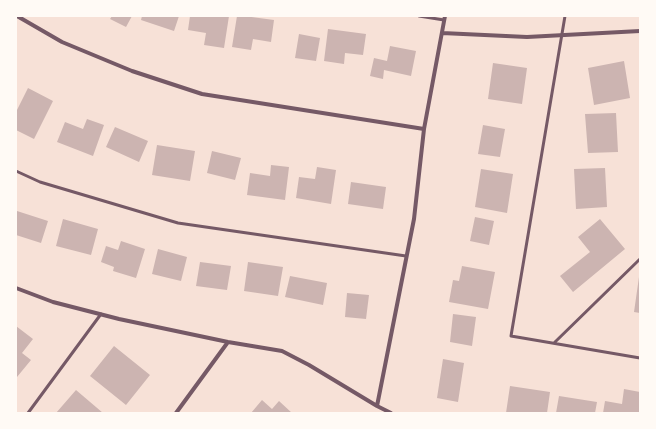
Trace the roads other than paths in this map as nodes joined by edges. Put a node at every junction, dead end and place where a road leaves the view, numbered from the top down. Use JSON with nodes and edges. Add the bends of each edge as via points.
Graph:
{"nodes":[{"id":1,"x":17,"y":16,"type":"edge"},
{"id":2,"x":419,"y":16,"type":"edge"},
{"id":3,"x":565,"y":16,"type":"edge"},
{"id":4,"x":445,"y":18,"type":"edge"},
{"id":5,"x":640,"y":31,"type":"edge"},
{"id":6,"x":442,"y":33,"type":"junction"},
{"id":7,"x":562,"y":36,"type":"junction"},
{"id":8,"x":424,"y":129,"type":"junction"},
{"id":9,"x":16,"y":171,"type":"edge"},
{"id":10,"x":406,"y":256,"type":"junction"},
{"id":11,"x":640,"y":259,"type":"edge"},
{"id":12,"x":16,"y":288,"type":"edge"},
{"id":13,"x":101,"y":314,"type":"junction"},
{"id":14,"x":228,"y":342,"type":"junction"},
{"id":15,"x":554,"y":343,"type":"junction"},
{"id":16,"x":640,"y":358,"type":"edge"},
{"id":17,"x":377,"y":406,"type":"junction"},
{"id":18,"x":28,"y":413,"type":"edge"},
{"id":19,"x":176,"y":413,"type":"edge"},
{"id":20,"x":391,"y":413,"type":"edge"}],
"edges":[{"from":1,"to":8,"type":"street","via":[[62,42],[132,71],[202,94]]},
{"from":2,"to":4,"type":"lane"},
{"from":3,"to":7,"type":"lane"},
{"from":4,"to":6,"type":"street"},
{"from":5,"to":7,"type":"street"},
{"from":6,"to":7,"type":"street"},
{"from":6,"to":8,"type":"street"},
{"from":7,"to":15,"type":"lane","via":[[511,336]]},
{"from":8,"to":10,"type":"street","via":[[414,219]]},
{"from":9,"to":10,"type":"lane","via":[[40,182],[178,223]]},
{"from":10,"to":17,"type":"street"},
{"from":11,"to":15,"type":"lane"},
{"from":12,"to":13,"type":"street","via":[[53,302]]},
{"from":13,"to":14,"type":"street"},
{"from":13,"to":18,"type":"lane"},
{"from":14,"to":17,"type":"street","via":[[282,351]]},
{"from":14,"to":19,"type":"street"},
{"from":15,"to":16,"type":"lane"},
{"from":17,"to":20,"type":"street"}]}
